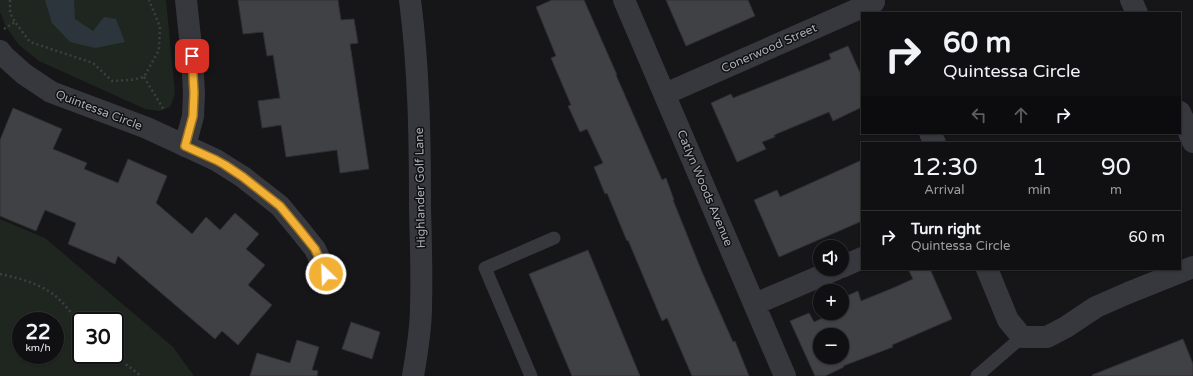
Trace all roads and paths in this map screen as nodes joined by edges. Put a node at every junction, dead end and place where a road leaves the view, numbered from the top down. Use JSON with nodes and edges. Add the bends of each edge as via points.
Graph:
{"nodes":[{"id":1,"x":10,"y":0,"type":"edge"},
{"id":2,"x":149,"y":0,"type":"edge"},
{"id":3,"x":186,"y":0,"type":"edge"},
{"id":4,"x":410,"y":0,"type":"edge"},
{"id":5,"x":624,"y":0,"type":"edge"},
{"id":6,"x":1131,"y":0,"type":"edge"},
{"id":7,"x":875,"y":5,"type":"edge"},
{"id":8,"x":1137,"y":12,"type":"edge"},
{"id":9,"x":15,"y":22,"type":"junction"},
{"id":10,"x":0,"y":31,"type":"edge"},
{"id":11,"x":0,"y":51,"type":"edge"},
{"id":12,"x":665,"y":94,"type":"junction"},
{"id":13,"x":1181,"y":114,"type":"edge"},
{"id":14,"x":1193,"y":142,"type":"edge"},
{"id":15,"x":185,"y":146,"type":"junction"},
{"id":16,"x":554,"y":238,"type":"dead end"},
{"id":17,"x":861,"y":258,"type":"edge"},
{"id":18,"x":849,"y":264,"type":"edge"},
{"id":19,"x":1193,"y":267,"type":"edge"},
{"id":20,"x":987,"y":270,"type":"edge"},
{"id":21,"x":0,"y":274,"type":"edge"},
{"id":22,"x":326,"y":274,"type":"dead end"},
{"id":23,"x":821,"y":276,"type":"edge"},
{"id":24,"x":755,"y":304,"type":"junction"},
{"id":25,"x":72,"y":314,"type":"edge"},
{"id":26,"x":1022,"y":337,"type":"junction"},
{"id":27,"x":124,"y":363,"type":"edge"},
{"id":28,"x":141,"y":376,"type":"edge"},
{"id":29,"x":413,"y":376,"type":"edge"},
{"id":30,"x":531,"y":376,"type":"edge"},
{"id":31,"x":785,"y":376,"type":"edge"},
{"id":32,"x":977,"y":376,"type":"edge"}],
"edges":[{"from":1,"to":9,"type":"path","via":[[10,13]]},
{"from":2,"to":9,"type":"path","via":[[160,27],[159,50],[144,77],[131,80],[112,81],[93,63],[30,42]]},
{"from":3,"to":15,"type":"street","via":[[194,93],[193,116]]},
{"from":4,"to":29,"type":"street","name":"Highlander Golf Lane","via":[[417,70],[420,150],[421,307]]},
{"from":5,"to":12,"type":"street","name":"Catlyn Woods Avenue"},
{"from":6,"to":8,"type":"street"},
{"from":7,"to":12,"type":"street","name":"Conerwood Street"},
{"from":9,"to":10,"type":"path"},
{"from":11,"to":15,"type":"street","name":"Quintessa Circle","via":[[24,74],[51,92],[147,128]]},
{"from":12,"to":24,"type":"street","name":"Catlyn Woods Avenue"},
{"from":13,"to":14,"type":"street"},
{"from":15,"to":22,"type":"street","name":"Quintessa Circle","via":[[232,170],[280,206],[315,249]]},
{"from":16,"to":30,"type":"lane","via":[[485,268]]},
{"from":17,"to":18,"type":"street"},
{"from":19,"to":26,"type":"street","via":[[1096,307],[1047,337]]},
{"from":20,"to":26,"type":"street","via":[[1008,320]]},
{"from":21,"to":25,"type":"path","via":[[41,286],[54,295]]},
{"from":23,"to":24,"type":"street"},
{"from":24,"to":31,"type":"street","name":"Catlyn Woods Avenue"},
{"from":26,"to":32,"type":"lane"},
{"from":27,"to":28,"type":"path"}]}
